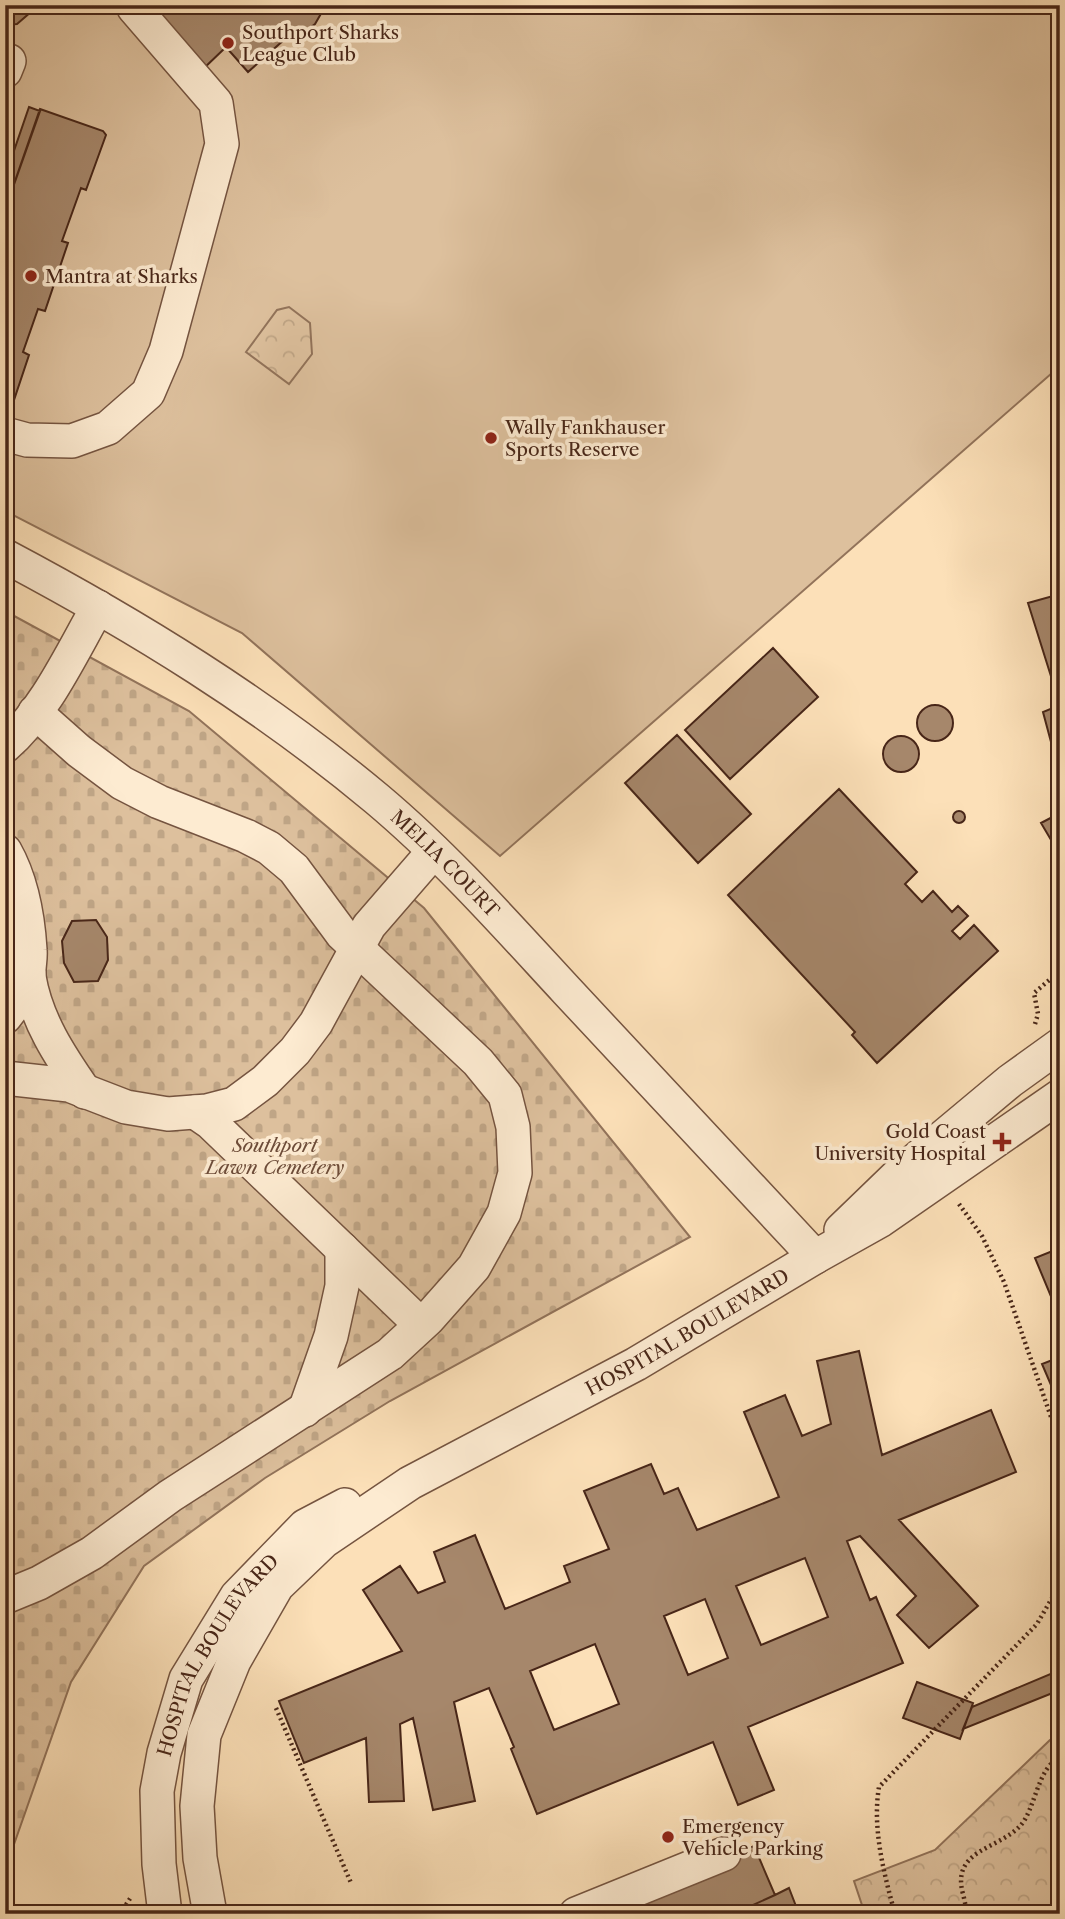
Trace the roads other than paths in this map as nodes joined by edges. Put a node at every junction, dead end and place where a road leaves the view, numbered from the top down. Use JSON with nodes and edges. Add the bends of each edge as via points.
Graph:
{"nodes":[{"id":1,"x":134,"y":8,"type":"dead end"},
{"id":2,"x":5,"y":434,"type":"edge"},
{"id":3,"x":5,"y":556,"type":"edge"},
{"id":4,"x":98,"y":607,"type":"junction"},
{"id":5,"x":35,"y":712,"type":"junction"},
{"id":6,"x":5,"y":746,"type":"edge"},
{"id":7,"x":5,"y":851,"type":"edge"},
{"id":8,"x":434,"y":851,"type":"junction"},
{"id":9,"x":355,"y":947,"type":"junction"},
{"id":10,"x":29,"y":974,"type":"junction"},
{"id":11,"x":5,"y":1017,"type":"edge"},
{"id":12,"x":1060,"y":1045,"type":"edge"},
{"id":13,"x":5,"y":1078,"type":"edge"},
{"id":14,"x":85,"y":1091,"type":"junction"},
{"id":15,"x":1060,"y":1096,"type":"edge"},
{"id":16,"x":195,"y":1112,"type":"junction"},
{"id":17,"x":342,"y":1249,"type":"junction"},
{"id":18,"x":815,"y":1257,"type":"junction"},
{"id":19,"x":421,"y":1325,"type":"junction"},
{"id":20,"x":305,"y":1410,"type":"junction"},
{"id":21,"x":410,"y":1483,"type":"junction"},
{"id":22,"x":5,"y":1597,"type":"edge"},
{"id":23,"x":724,"y":1854,"type":"dead end"},
{"id":24,"x":160,"y":1881,"type":"junction"},
{"id":25,"x":141,"y":1914,"type":"edge"},
{"id":26,"x":165,"y":1914,"type":"edge"},
{"id":27,"x":210,"y":1914,"type":"edge"},
{"id":28,"x":576,"y":1914,"type":"edge"}],
"edges":[{"from":1,"to":2,"type":"street","via":[[216,103],[222,144],[166,351],[148,393],[108,428],[72,441],[27,440]]},
{"from":3,"to":4,"type":"street","name":"MELIA COURT"},
{"from":4,"to":5,"type":"street"},
{"from":4,"to":8,"type":"street","name":"MELIA COURT","via":[[269,714]]},
{"from":5,"to":6,"type":"street"},
{"from":5,"to":9,"type":"street","via":[[122,783],[269,848],[294,869]]},
{"from":7,"to":10,"type":"street","via":[[26,909]]},
{"from":8,"to":9,"type":"street"},
{"from":8,"to":18,"type":"street","name":"MELIA COURT"},
{"from":9,"to":16,"type":"street","via":[[316,1023],[295,1051],[234,1104]]},
{"from":9,"to":19,"type":"street","via":[[478,1062],[505,1095],[513,1126],[515,1173],[504,1213],[474,1267]]},
{"from":10,"to":11,"type":"street"},
{"from":10,"to":14,"type":"street","via":[[38,1013]]},
{"from":12,"to":18,"type":"street","via":[[901,1172]]},
{"from":13,"to":14,"type":"street"},
{"from":14,"to":16,"type":"street","via":[[126,1107],[168,1114]]},
{"from":15,"to":18,"type":"street","via":[[881,1220]]},
{"from":16,"to":17,"type":"street"},
{"from":17,"to":19,"type":"street"},
{"from":17,"to":20,"type":"street","via":[[342,1286],[331,1336]]},
{"from":18,"to":21,"type":"street","name":"HOSPITAL BOULEVARD","via":[[636,1364]]},
{"from":19,"to":20,"type":"street","via":[[390,1354]]},
{"from":20,"to":22,"type":"street","via":[[170,1496],[92,1553]]},
{"from":21,"to":24,"type":"street","name":"HOSPITAL BOULEVARD","via":[[364,1494],[305,1526],[237,1596],[186,1679],[164,1753],[157,1791]]},
{"from":21,"to":27,"type":"street","name":"HOSPITAL BOULEVARD","via":[[324,1541],[277,1586],[234,1661],[204,1735],[197,1806]]},
{"from":23,"to":28,"type":"street"},
{"from":24,"to":25,"type":"street"},
{"from":24,"to":26,"type":"street","name":"HOSPITAL BOULEVARD"}]}
